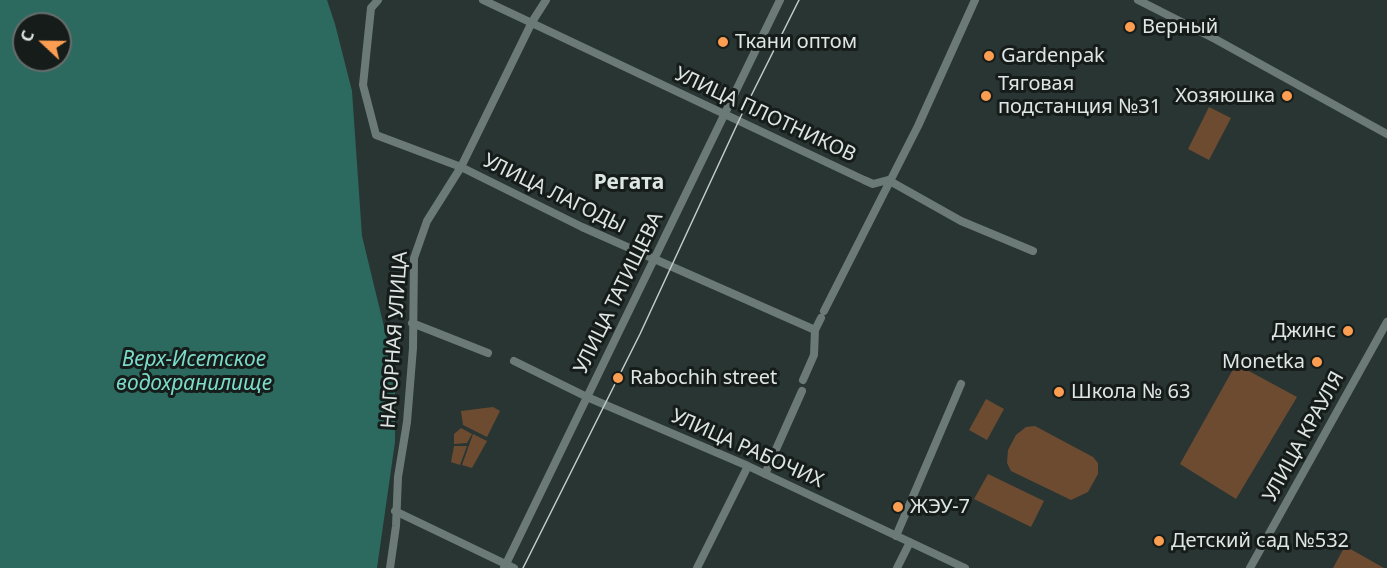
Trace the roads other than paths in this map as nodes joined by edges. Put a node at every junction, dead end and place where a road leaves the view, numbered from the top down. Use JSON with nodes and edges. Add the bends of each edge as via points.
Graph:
{"nodes":[{"id":1,"x":378,"y":0,"type":"edge"},
{"id":2,"x":483,"y":0,"type":"edge"},
{"id":3,"x":546,"y":0,"type":"edge"},
{"id":4,"x":780,"y":0,"type":"edge"},
{"id":5,"x":975,"y":0,"type":"edge"},
{"id":6,"x":1138,"y":0,"type":"edge"},
{"id":7,"x":532,"y":21,"type":"junction"},
{"id":8,"x":724,"y":114,"type":"junction"},
{"id":9,"x":1387,"y":134,"type":"edge"},
{"id":10,"x":461,"y":167,"type":"junction"},
{"id":11,"x":888,"y":180,"type":"junction"},
{"id":12,"x":1033,"y":251,"type":"dead end"},
{"id":13,"x":654,"y":260,"type":"junction"},
{"id":14,"x":1387,"y":322,"type":"edge"},
{"id":15,"x":412,"y":323,"type":"junction"},
{"id":16,"x":815,"y":330,"type":"junction"},
{"id":17,"x":488,"y":353,"type":"dead end"},
{"id":18,"x":514,"y":361,"type":"dead end"},
{"id":19,"x":803,"y":380,"type":"dead end"},
{"id":20,"x":961,"y":384,"type":"dead end"},
{"id":21,"x":802,"y":391,"type":"dead end"},
{"id":22,"x":587,"y":398,"type":"junction"},
{"id":23,"x":748,"y":466,"type":"junction"},
{"id":24,"x":765,"y":474,"type":"junction"},
{"id":25,"x":395,"y":511,"type":"junction"},
{"id":26,"x":896,"y":536,"type":"junction"},
{"id":27,"x":910,"y":542,"type":"junction"},
{"id":28,"x":508,"y":567,"type":"edge"},
{"id":29,"x":390,"y":568,"type":"edge"},
{"id":30,"x":697,"y":568,"type":"edge"},
{"id":31,"x":897,"y":568,"type":"edge"},
{"id":32,"x":965,"y":568,"type":"edge"},
{"id":33,"x":1250,"y":568,"type":"edge"}],
"edges":[{"from":1,"to":10,"type":"street","name":"УЛИЦА ЛАГОДЫ","via":[[371,8],[363,86],[376,135]]},
{"from":2,"to":7,"type":"street","name":"УЛИЦА ПЛОТНИКОВ"},
{"from":3,"to":7,"type":"street","name":"НАГОРНАЯ УЛИЦА"},
{"from":4,"to":8,"type":"street","name":"УЛИЦА ТАТИЩЕВА"},
{"from":5,"to":11,"type":"street","via":[[918,126]]},
{"from":6,"to":9,"type":"street"},
{"from":7,"to":8,"type":"street","name":"УЛИЦА ПЛОТНИКОВ"},
{"from":7,"to":10,"type":"street","name":"НАГОРНАЯ УЛИЦА"},
{"from":8,"to":11,"type":"street","name":"УЛИЦА ПЛОТНИКОВ","via":[[873,184]]},
{"from":8,"to":13,"type":"street","name":"УЛИЦА ТАТИЩЕВА"},
{"from":10,"to":13,"type":"street","name":"УЛИЦА ЛАГОДЫ"},
{"from":10,"to":15,"type":"street","name":"НАГОРНАЯ УЛИЦА","via":[[427,221],[414,258]]},
{"from":11,"to":12,"type":"street","name":"УЛИЦА ПЛОТНИКОВ","via":[[961,221]]},
{"from":11,"to":16,"type":"street"},
{"from":13,"to":16,"type":"street","name":"УЛИЦА ЛАГОДЫ"},
{"from":13,"to":22,"type":"street","name":"УЛИЦА ТАТИЩЕВА"},
{"from":14,"to":33,"type":"street","name":"УЛИЦА КРАУЛЯ"},
{"from":15,"to":17,"type":"street"},
{"from":15,"to":25,"type":"street","name":"НАГОРНАЯ УЛИЦА","via":[[407,422]]},
{"from":16,"to":19,"type":"street","via":[[814,355]]},
{"from":18,"to":22,"type":"street","name":"УЛИЦА РАБОЧИХ"},
{"from":20,"to":26,"type":"street"},
{"from":21,"to":24,"type":"street"},
{"from":22,"to":23,"type":"street","name":"УЛИЦА РАБОЧИХ"},
{"from":22,"to":28,"type":"street","name":"УЛИЦА ТАТИЩЕВА"},
{"from":23,"to":24,"type":"street","name":"УЛИЦА РАБОЧИХ"},
{"from":23,"to":30,"type":"street"},
{"from":24,"to":26,"type":"street","name":"УЛИЦА РАБОЧИХ"},
{"from":25,"to":28,"type":"street"},
{"from":25,"to":29,"type":"street","name":"НАГОРНАЯ УЛИЦА"},
{"from":26,"to":27,"type":"street","name":"УЛИЦА РАБОЧИХ"},
{"from":27,"to":31,"type":"street"},
{"from":27,"to":32,"type":"street","name":"УЛИЦА РАБОЧИХ"}]}
